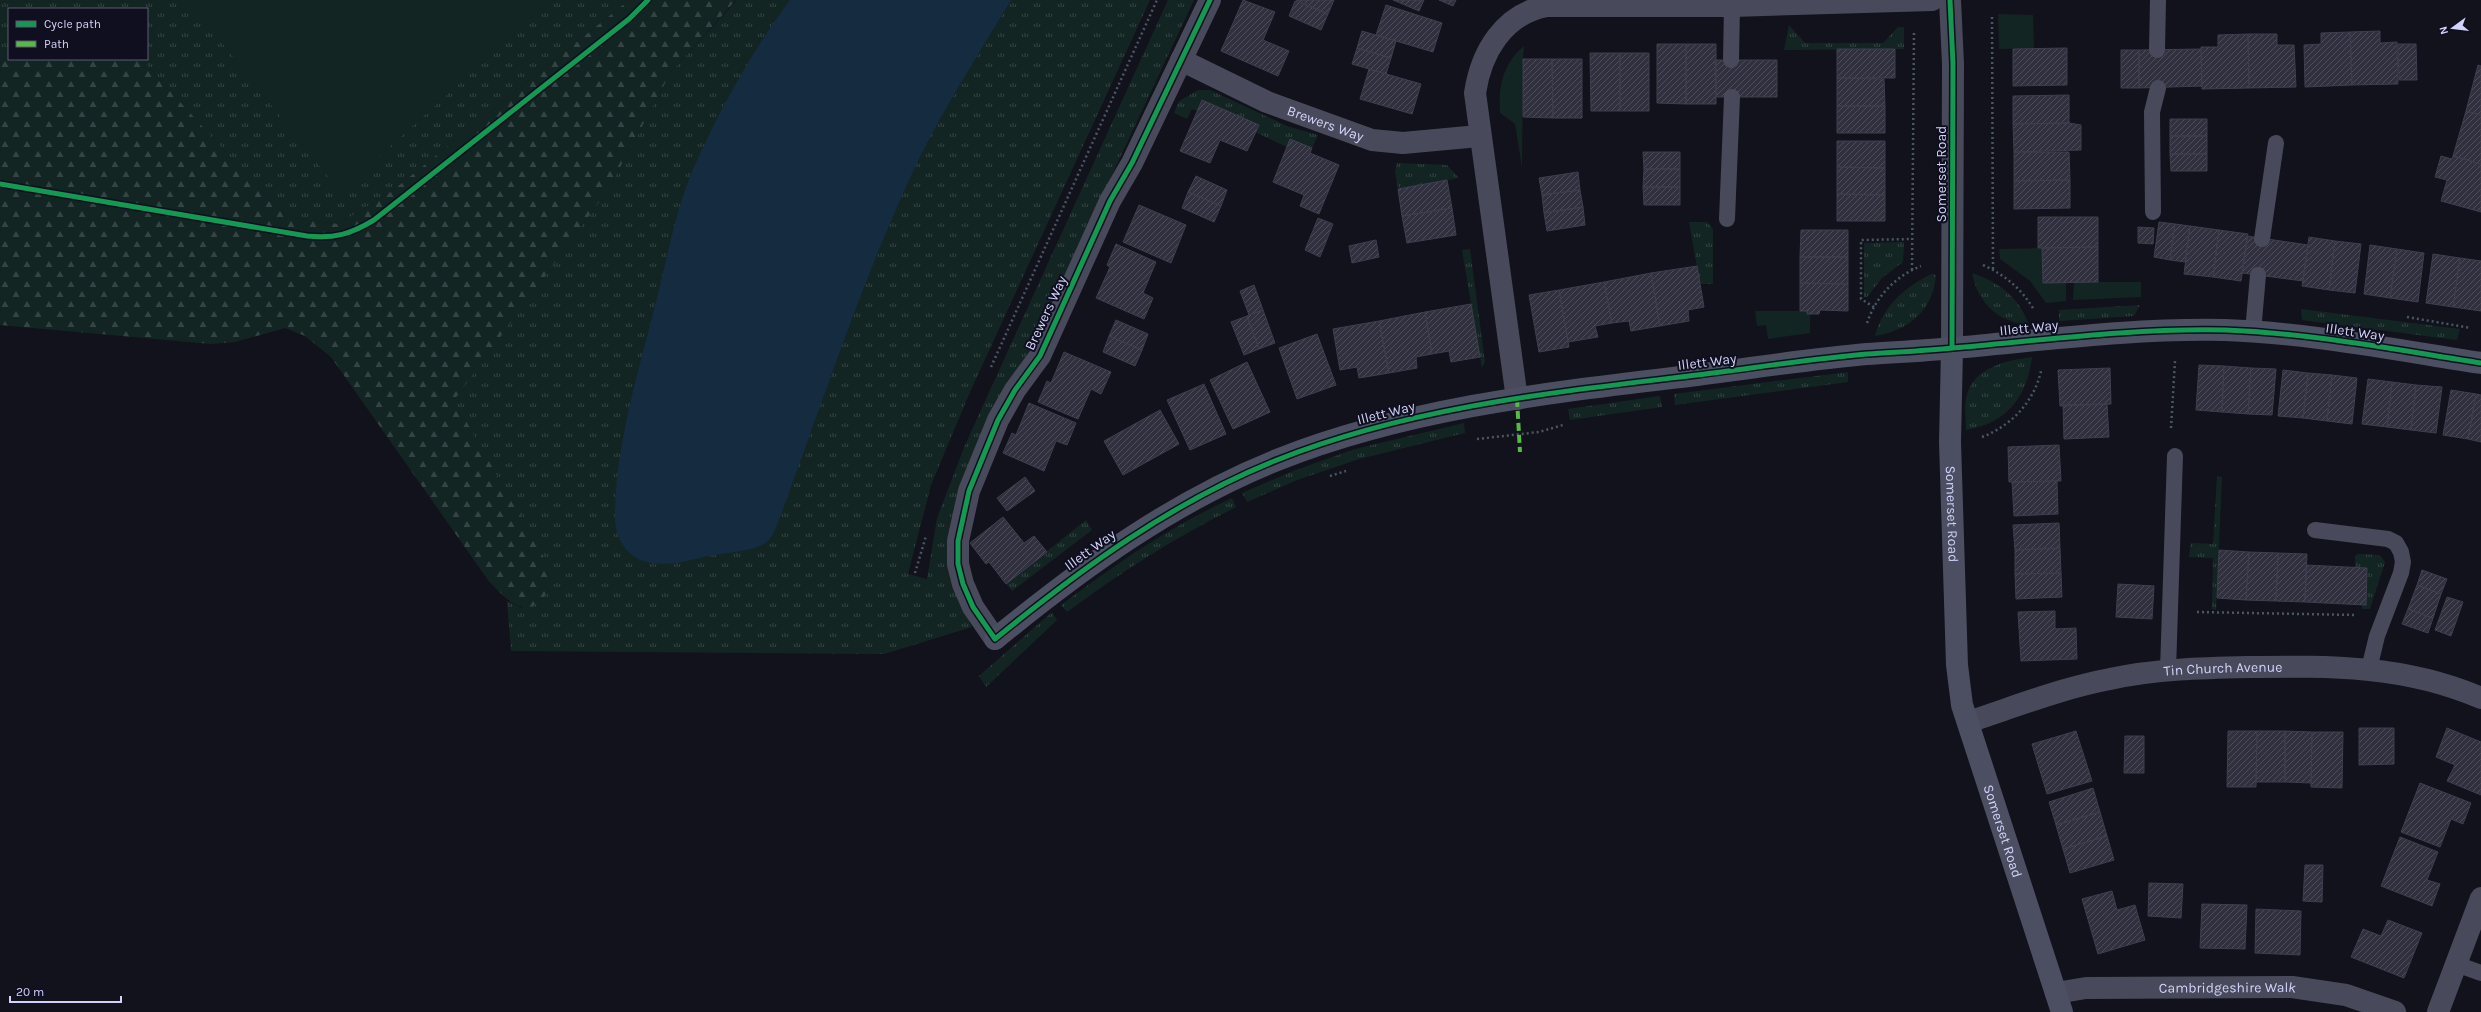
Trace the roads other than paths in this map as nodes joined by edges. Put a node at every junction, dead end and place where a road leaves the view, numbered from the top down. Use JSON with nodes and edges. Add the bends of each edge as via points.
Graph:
{"nodes":[{"id":1,"x":1210,"y":0,"type":"edge"},
{"id":2,"x":1932,"y":0,"type":"edge"},
{"id":3,"x":1950,"y":0,"type":"edge"},
{"id":4,"x":2158,"y":0,"type":"edge"},
{"id":5,"x":1631,"y":3,"type":"edge"},
{"id":6,"x":1533,"y":4,"type":"edge"},
{"id":7,"x":1732,"y":6,"type":"junction"},
{"id":8,"x":2157,"y":50,"type":"dead end"},
{"id":9,"x":1181,"y":60,"type":"junction"},
{"id":10,"x":1731,"y":60,"type":"dead end"},
{"id":11,"x":2158,"y":88,"type":"dead end"},
{"id":12,"x":1732,"y":97,"type":"dead end"},
{"id":13,"x":1479,"y":136,"type":"junction"},
{"id":14,"x":2276,"y":143,"type":"dead end"},
{"id":15,"x":2153,"y":212,"type":"dead end"},
{"id":16,"x":1726,"y":219,"type":"dead end"},
{"id":17,"x":2262,"y":239,"type":"dead end"},
{"id":18,"x":2258,"y":275,"type":"dead end"},
{"id":19,"x":2253,"y":332,"type":"junction"},
{"id":20,"x":1952,"y":348,"type":"junction"},
{"id":21,"x":2481,"y":363,"type":"edge"},
{"id":22,"x":1517,"y":399,"type":"junction"},
{"id":23,"x":2175,"y":456,"type":"road end"},
{"id":24,"x":2316,"y":530,"type":"dead end"},
{"id":25,"x":995,"y":639,"type":"joint"},
{"id":26,"x":2369,"y":669,"type":"junction"},
{"id":27,"x":2168,"y":670,"type":"junction"},
{"id":28,"x":2481,"y":698,"type":"edge"},
{"id":29,"x":1968,"y":722,"type":"junction"},
{"id":30,"x":2481,"y":898,"type":"edge"},
{"id":31,"x":2456,"y":964,"type":"junction"},
{"id":32,"x":2481,"y":973,"type":"edge"},
{"id":33,"x":2059,"y":1002,"type":"edge"},
{"id":34,"x":2395,"y":1012,"type":"edge"},
{"id":35,"x":2438,"y":1012,"type":"edge"}],
"edges":[{"from":1,"to":9,"type":"street","name":"Brewers Way"},
{"from":2,"to":7,"type":"street"},
{"from":3,"to":20,"type":"street","name":"Somerset Road","via":[[1954,64]]},
{"from":4,"to":8,"type":"lane"},
{"from":5,"to":6,"type":"street","via":[[1547,6]]},
{"from":5,"to":7,"type":"street"},
{"from":6,"to":13,"type":"street","via":[[1512,20],[1488,49],[1482,63],[1474,93]]},
{"from":7,"to":10,"type":"lane"},
{"from":9,"to":13,"type":"street","name":"Brewers Way","via":[[1267,102],[1372,140],[1403,143]]},
{"from":9,"to":25,"type":"street","name":"Brewers Way","via":[[1132,163],[1110,201],[1040,356],[1015,390],[998,420],[969,491],[958,541],[958,564],[973,607]]},
{"from":11,"to":15,"type":"lane","via":[[2152,112]]},
{"from":12,"to":16,"type":"lane"},
{"from":13,"to":22,"type":"street"},
{"from":14,"to":17,"type":"lane"},
{"from":18,"to":19,"type":"lane"},
{"from":19,"to":20,"type":"street","name":"Illett Way","via":[[2177,330],[2064,337]]},
{"from":19,"to":21,"type":"street","name":"Illett Way","via":[[2317,338]]},
{"from":20,"to":22,"type":"street","name":"Illett Way","via":[[1858,355]]},
{"from":20,"to":29,"type":"street","name":"Somerset Road","via":[[1950,442],[1957,665],[1962,705]]},
{"from":22,"to":25,"type":"street","name":"Illett Way","via":[[1420,416],[1342,436],[1231,480],[1127,538],[1047,596]]},
{"from":23,"to":27,"type":"lane"},
{"from":24,"to":26,"type":"lane","via":[[2388,539],[2396,543],[2401,552],[2403,562],[2377,636]]},
{"from":26,"to":27,"type":"street","name":"Tin Church Avenue","via":[[2259,667]]},
{"from":26,"to":28,"type":"street","name":"Tin Church Avenue","via":[[2437,681]]},
{"from":27,"to":29,"type":"street","name":"Tin Church Avenue","via":[[2107,679]]},
{"from":29,"to":33,"type":"street","name":"Somerset Road"},
{"from":30,"to":31,"type":"street"},
{"from":31,"to":32,"type":"lane"},
{"from":31,"to":35,"type":"street"},
{"from":33,"to":34,"type":"street","name":"Cambridgeshire Walk","via":[[2086,988],[2292,986],[2346,995]]}]}
